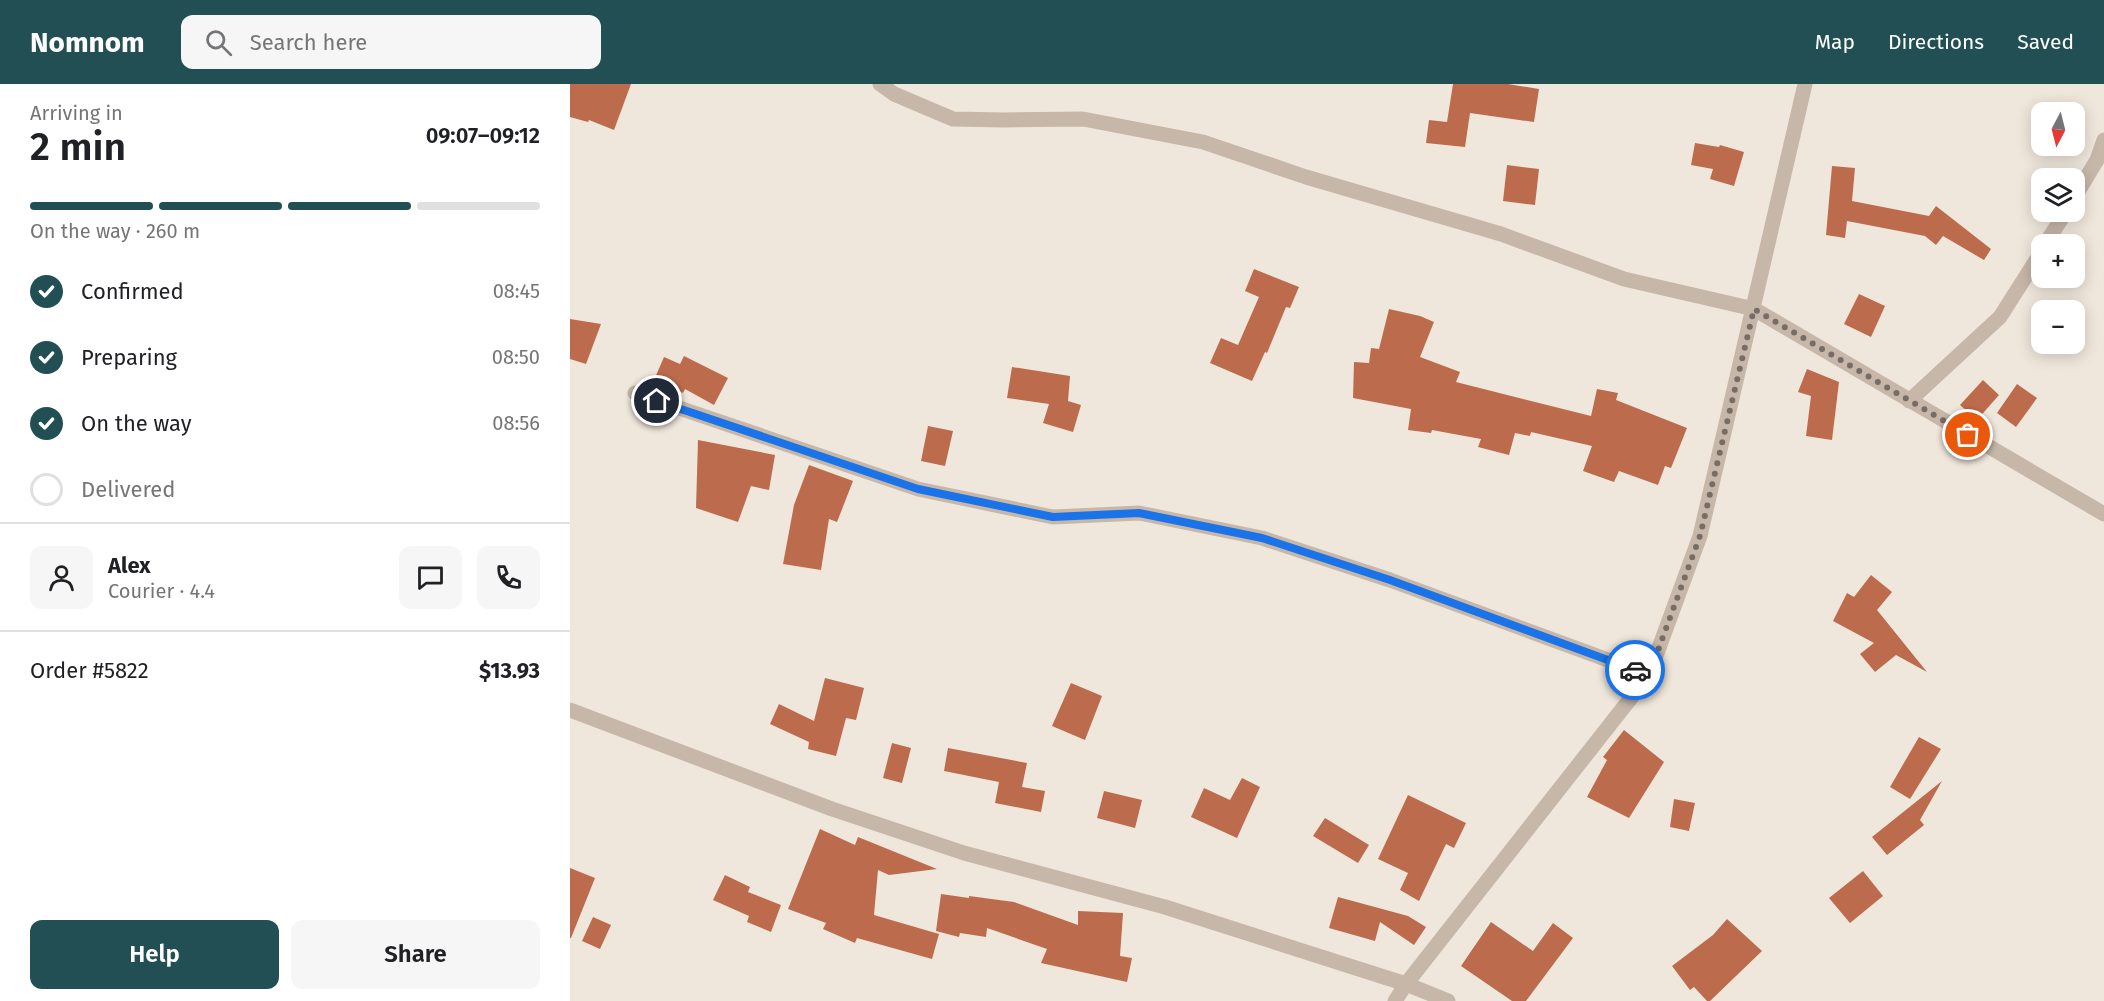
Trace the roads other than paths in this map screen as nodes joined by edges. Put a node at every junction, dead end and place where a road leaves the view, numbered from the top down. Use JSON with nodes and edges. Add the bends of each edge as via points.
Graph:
{"nodes":[{"id":1,"x":880,"y":84,"type":"edge"},
{"id":2,"x":1804,"y":84,"type":"edge"},
{"id":3,"x":2104,"y":140,"type":"edge"},
{"id":4,"x":2085,"y":180,"type":"edge"},
{"id":5,"x":2031,"y":268,"type":"edge"},
{"id":6,"x":1754,"y":309,"type":"junction"},
{"id":7,"x":635,"y":393,"type":"dead end"},
{"id":8,"x":1910,"y":401,"type":"junction"},
{"id":9,"x":2104,"y":514,"type":"edge"},
{"id":10,"x":1649,"y":675,"type":"junction"},
{"id":11,"x":570,"y":710,"type":"edge"},
{"id":12,"x":1406,"y":984,"type":"junction"},
{"id":13,"x":1395,"y":1001,"type":"edge"},
{"id":14,"x":1448,"y":1001,"type":"edge"}],
"edges":[{"from":1,"to":6,"type":"street","via":[[953,119],[1083,119],[1203,142],[1306,177],[1501,234],[1624,279]]},
{"from":2,"to":6,"type":"street"},
{"from":3,"to":4,"type":"street"},
{"from":5,"to":8,"type":"street","via":[[2000,317]]},
{"from":6,"to":8,"type":"street"},
{"from":6,"to":10,"type":"street","via":[[1700,536]]},
{"from":7,"to":10,"type":"street","via":[[918,489],[1053,517],[1139,513],[1262,538],[1390,580]]},
{"from":8,"to":9,"type":"street"},
{"from":10,"to":12,"type":"street"},
{"from":11,"to":12,"type":"street","via":[[831,809],[964,853],[1165,907]]},
{"from":12,"to":13,"type":"street"},
{"from":12,"to":14,"type":"street"}]}
